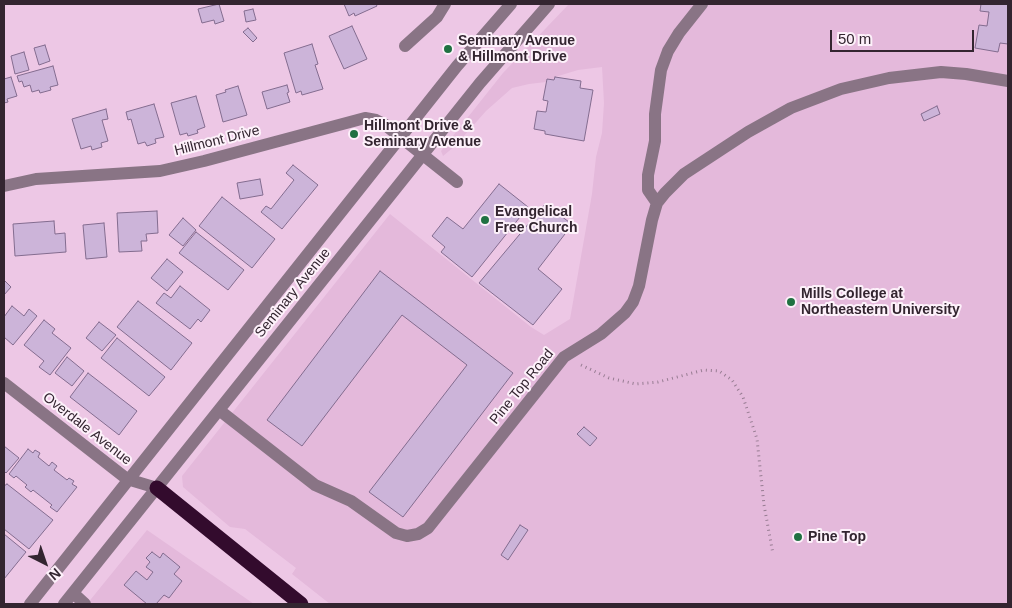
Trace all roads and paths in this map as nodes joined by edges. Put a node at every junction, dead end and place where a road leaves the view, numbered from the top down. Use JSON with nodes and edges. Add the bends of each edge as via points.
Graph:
{"nodes":[{"id":1,"x":445,"y":4,"type":"edge"},
{"id":2,"x":511,"y":4,"type":"edge"},
{"id":3,"x":550,"y":4,"type":"edge"},
{"id":4,"x":702,"y":4,"type":"edge"},
{"id":5,"x":405,"y":46,"type":"dead end"},
{"id":6,"x":1008,"y":81,"type":"edge"},
{"id":7,"x":400,"y":136,"type":"junction"},
{"id":8,"x":423,"y":155,"type":"junction"},
{"id":9,"x":457,"y":182,"type":"dead end"},
{"id":10,"x":4,"y":186,"type":"edge"},
{"id":11,"x":657,"y":204,"type":"junction"},
{"id":12,"x":564,"y":358,"type":"junction"},
{"id":13,"x":4,"y":383,"type":"edge"},
{"id":14,"x":219,"y":410,"type":"junction"},
{"id":15,"x":127,"y":479,"type":"junction"},
{"id":16,"x":157,"y":488,"type":"junction"},
{"id":17,"x":773,"y":554,"type":"dead end"},
{"id":18,"x":73,"y":593,"type":"junction"},
{"id":19,"x":30,"y":604,"type":"edge"},
{"id":20,"x":64,"y":604,"type":"edge"},
{"id":21,"x":86,"y":604,"type":"edge"},
{"id":22,"x":301,"y":604,"type":"edge"}],
"edges":[{"from":1,"to":5,"type":"street","via":[[437,17]]},
{"from":2,"to":7,"type":"street","name":"Seminary Avenue"},
{"from":3,"to":8,"type":"street","name":"Seminary Avenue","via":[[480,83]]},
{"from":4,"to":11,"type":"street","via":[[668,51],[662,70],[655,114],[655,142],[648,175],[648,190]]},
{"from":6,"to":11,"type":"street","name":"Pine Top Road","via":[[941,72],[889,78],[841,89],[791,108],[748,132],[684,174]]},
{"from":7,"to":8,"type":"street","name":"Hillmont Drive"},
{"from":7,"to":10,"type":"street","name":"Hillmont Drive","via":[[384,124],[365,118],[160,171],[36,179]]},
{"from":7,"to":15,"type":"street","name":"Seminary Avenue"},
{"from":8,"to":9,"type":"street","name":"Hillmont Drive"},
{"from":8,"to":14,"type":"street","name":"Seminary Avenue"},
{"from":11,"to":12,"type":"street","name":"Pine Top Road","via":[[633,302],[614,324]]},
{"from":12,"to":14,"type":"street","name":"Pine Top Road","via":[[428,528],[407,536],[396,533],[351,501],[315,486]]},
{"from":12,"to":17,"type":"path","via":[[609,378],[636,384],[704,370],[719,371],[732,380],[743,397],[757,439]]},
{"from":13,"to":15,"type":"street","name":"Overdale Avenue"},
{"from":14,"to":16,"type":"street","name":"Seminary Avenue"},
{"from":15,"to":16,"type":"street","name":"Overdale Avenue"},
{"from":15,"to":19,"type":"street","name":"Seminary Avenue"},
{"from":16,"to":18,"type":"street","name":"Seminary Avenue"},
{"from":16,"to":22,"type":"highway"},
{"from":18,"to":20,"type":"street","name":"Seminary Avenue"},
{"from":18,"to":21,"type":"street"}]}
